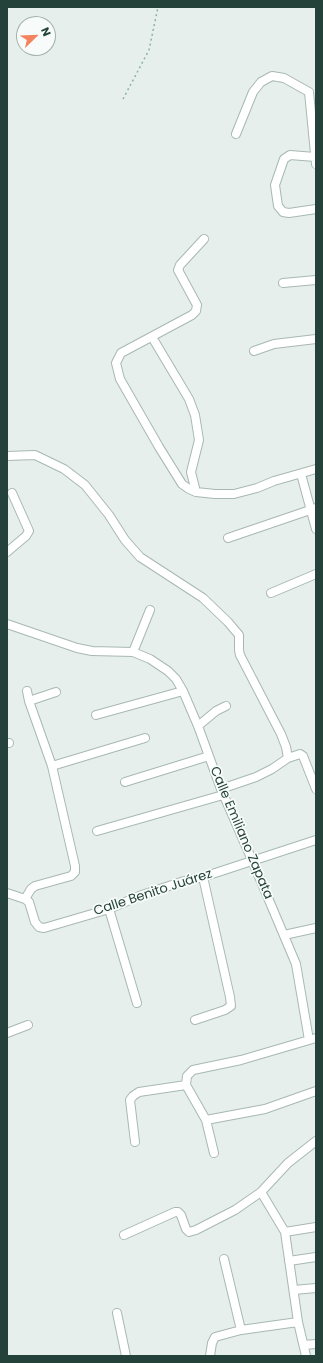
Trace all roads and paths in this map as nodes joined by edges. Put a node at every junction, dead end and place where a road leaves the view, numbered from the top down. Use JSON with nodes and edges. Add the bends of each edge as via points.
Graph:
{"nodes":[{"id":1,"x":158,"y":7,"type":"edge"},
{"id":2,"x":313,"y":92,"type":"edge"},
{"id":3,"x":123,"y":99,"type":"dead end"},
{"id":4,"x":236,"y":134,"type":"dead end"},
{"id":5,"x":315,"y":160,"type":"edge"},
{"id":6,"x":316,"y":209,"type":"edge"},
{"id":7,"x":204,"y":239,"type":"dead end"},
{"id":8,"x":316,"y":280,"type":"edge"},
{"id":9,"x":283,"y":283,"type":"dead end"},
{"id":10,"x":152,"y":337,"type":"junction"},
{"id":11,"x":316,"y":339,"type":"edge"},
{"id":12,"x":254,"y":351,"type":"dead end"},
{"id":13,"x":7,"y":456,"type":"edge"},
{"id":14,"x":316,"y":469,"type":"edge"},
{"id":15,"x":301,"y":474,"type":"junction"},
{"id":16,"x":12,"y":492,"type":"dead end"},
{"id":17,"x":196,"y":492,"type":"junction"},
{"id":18,"x":313,"y":509,"type":"edge"},
{"id":19,"x":316,"y":529,"type":"edge"},
{"id":20,"x":228,"y":538,"type":"dead end"},
{"id":21,"x":7,"y":552,"type":"edge"},
{"id":22,"x":316,"y":574,"type":"edge"},
{"id":23,"x":272,"y":593,"type":"dead end"},
{"id":24,"x":150,"y":610,"type":"dead end"},
{"id":25,"x":7,"y":624,"type":"edge"},
{"id":26,"x":133,"y":652,"type":"junction"},
{"id":27,"x":27,"y":691,"type":"dead end"},
{"id":28,"x":183,"y":691,"type":"junction"},
{"id":29,"x":56,"y":692,"type":"dead end"},
{"id":30,"x":29,"y":700,"type":"junction"},
{"id":31,"x":226,"y":706,"type":"dead end"},
{"id":32,"x":96,"y":715,"type":"dead end"},
{"id":33,"x":198,"y":726,"type":"junction"},
{"id":34,"x":146,"y":738,"type":"dead end"},
{"id":35,"x":209,"y":756,"type":"junction"},
{"id":36,"x":288,"y":758,"type":"junction"},
{"id":37,"x":52,"y":766,"type":"junction"},
{"id":38,"x":125,"y":782,"type":"dead end"},
{"id":39,"x":316,"y":789,"type":"edge"},
{"id":40,"x":222,"y":792,"type":"junction"},
{"id":41,"x":97,"y":831,"type":"dead end"},
{"id":42,"x":316,"y":840,"type":"edge"},
{"id":43,"x":252,"y":860,"type":"junction"},
{"id":44,"x":203,"y":877,"type":"junction"},
{"id":45,"x":7,"y":893,"type":"edge"},
{"id":46,"x":25,"y":898,"type":"junction"},
{"id":47,"x":109,"y":909,"type":"junction"},
{"id":48,"x":316,"y":928,"type":"edge"},
{"id":49,"x":284,"y":935,"type":"junction"},
{"id":50,"x":137,"y":1003,"type":"dead end"},
{"id":51,"x":195,"y":1020,"type":"dead end"},
{"id":52,"x":28,"y":1025,"type":"dead end"},
{"id":53,"x":7,"y":1033,"type":"edge"},
{"id":54,"x":312,"y":1039,"type":"edge"},
{"id":55,"x":186,"y":1085,"type":"junction"},
{"id":56,"x":316,"y":1091,"type":"edge"},
{"id":57,"x":206,"y":1120,"type":"junction"},
{"id":58,"x":316,"y":1141,"type":"edge"},
{"id":59,"x":135,"y":1142,"type":"dead end"},
{"id":60,"x":214,"y":1153,"type":"dead end"},
{"id":61,"x":261,"y":1192,"type":"junction"},
{"id":62,"x":316,"y":1227,"type":"edge"},
{"id":63,"x":285,"y":1232,"type":"junction"},
{"id":64,"x":124,"y":1235,"type":"dead end"},
{"id":65,"x":316,"y":1257,"type":"edge"},
{"id":66,"x":224,"y":1258,"type":"dead end"},
{"id":67,"x":289,"y":1261,"type":"junction"},
{"id":68,"x":316,"y":1288,"type":"edge"},
{"id":69,"x":294,"y":1290,"type":"junction"},
{"id":70,"x":117,"y":1313,"type":"dead end"},
{"id":71,"x":298,"y":1322,"type":"junction"},
{"id":72,"x":241,"y":1330,"type":"junction"},
{"id":73,"x":316,"y":1344,"type":"edge"},
{"id":74,"x":304,"y":1345,"type":"junction"},
{"id":75,"x":126,"y":1356,"type":"edge"},
{"id":76,"x":210,"y":1356,"type":"edge"},
{"id":77,"x":306,"y":1356,"type":"edge"}],
"edges":[{"from":1,"to":3,"type":"path","via":[[149,50]]},
{"from":2,"to":4,"type":"street","via":[[284,78],[272,76],[261,82],[253,92]]},
{"from":2,"to":5,"type":"street"},
{"from":5,"to":6,"type":"street","via":[[290,155],[284,159],[275,185],[278,206],[283,212]]},
{"from":7,"to":10,"type":"street","via":[[178,270],[197,305],[196,311]]},
{"from":8,"to":9,"type":"street"},
{"from":10,"to":17,"type":"street","via":[[189,399],[195,415],[199,440],[191,472]]},
{"from":10,"to":17,"type":"street","via":[[121,353],[116,363],[120,379],[182,484]]},
{"from":11,"to":12,"type":"street","via":[[274,344]]},
{"from":13,"to":36,"type":"street","via":[[35,455],[64,469],[85,485],[140,557],[203,598],[228,622],[239,636],[240,655],[281,734]]},
{"from":14,"to":15,"type":"street"},
{"from":15,"to":17,"type":"street","via":[[234,494]]},
{"from":15,"to":18,"type":"street"},
{"from":16,"to":21,"type":"street","via":[[29,531]]},
{"from":18,"to":19,"type":"street"},
{"from":18,"to":20,"type":"street"},
{"from":22,"to":23,"type":"street"},
{"from":24,"to":26,"type":"street"},
{"from":25,"to":26,"type":"street","via":[[77,648]]},
{"from":26,"to":28,"type":"street","name":"Calle Emiliano Zapata","via":[[168,671]]},
{"from":27,"to":30,"type":"street"},
{"from":28,"to":32,"type":"street"},
{"from":28,"to":33,"type":"street","name":"Calle Emiliano Zapata"},
{"from":29,"to":30,"type":"street"},
{"from":30,"to":37,"type":"street"},
{"from":31,"to":33,"type":"street"},
{"from":33,"to":35,"type":"street","name":"Calle Emiliano Zapata"},
{"from":34,"to":37,"type":"street"},
{"from":35,"to":38,"type":"street"},
{"from":35,"to":40,"type":"street","name":"Calle Emiliano Zapata"},
{"from":36,"to":39,"type":"street","via":[[300,754],[303,756]]},
{"from":36,"to":40,"type":"street","via":[[272,769]]},
{"from":37,"to":46,"type":"street","via":[[75,872],[71,876],[35,886]]},
{"from":40,"to":41,"type":"street"},
{"from":40,"to":43,"type":"street","name":"Calle Emiliano Zapata"},
{"from":42,"to":43,"type":"street","name":"Calle Benito Juárez"},
{"from":43,"to":44,"type":"street","name":"Calle Benito Juárez"},
{"from":43,"to":49,"type":"street","name":"Calle Emiliano Zapata"},
{"from":44,"to":47,"type":"street","name":"Calle Benito Juárez","via":[[181,882]]},
{"from":44,"to":51,"type":"street","via":[[231,1006]]},
{"from":45,"to":46,"type":"street"},
{"from":46,"to":47,"type":"street","name":"Calle Benito Juárez","via":[[35,922],[44,928]]},
{"from":47,"to":50,"type":"street"},
{"from":48,"to":49,"type":"street"},
{"from":49,"to":54,"type":"street","name":"Calle Emiliano Zapata","via":[[296,964]]},
{"from":52,"to":53,"type":"street"},
{"from":54,"to":55,"type":"street","via":[[241,1060],[193,1070],[187,1076]]},
{"from":55,"to":57,"type":"street"},
{"from":55,"to":59,"type":"street","via":[[139,1092],[133,1096],[130,1100]]},
{"from":56,"to":57,"type":"street","via":[[265,1109]]},
{"from":57,"to":60,"type":"street"},
{"from":58,"to":61,"type":"street","via":[[288,1163]]},
{"from":61,"to":63,"type":"street"},
{"from":61,"to":64,"type":"street","via":[[235,1210],[196,1230],[189,1232],[181,1215],[175,1212]]},
{"from":62,"to":63,"type":"street"},
{"from":63,"to":67,"type":"street"},
{"from":65,"to":67,"type":"street"},
{"from":66,"to":72,"type":"street"},
{"from":67,"to":69,"type":"street"},
{"from":68,"to":69,"type":"street"},
{"from":69,"to":71,"type":"street"},
{"from":70,"to":75,"type":"street"},
{"from":71,"to":72,"type":"street"},
{"from":71,"to":74,"type":"street"},
{"from":72,"to":76,"type":"street","via":[[215,1337]]},
{"from":73,"to":74,"type":"street"},
{"from":74,"to":77,"type":"street"}]}
